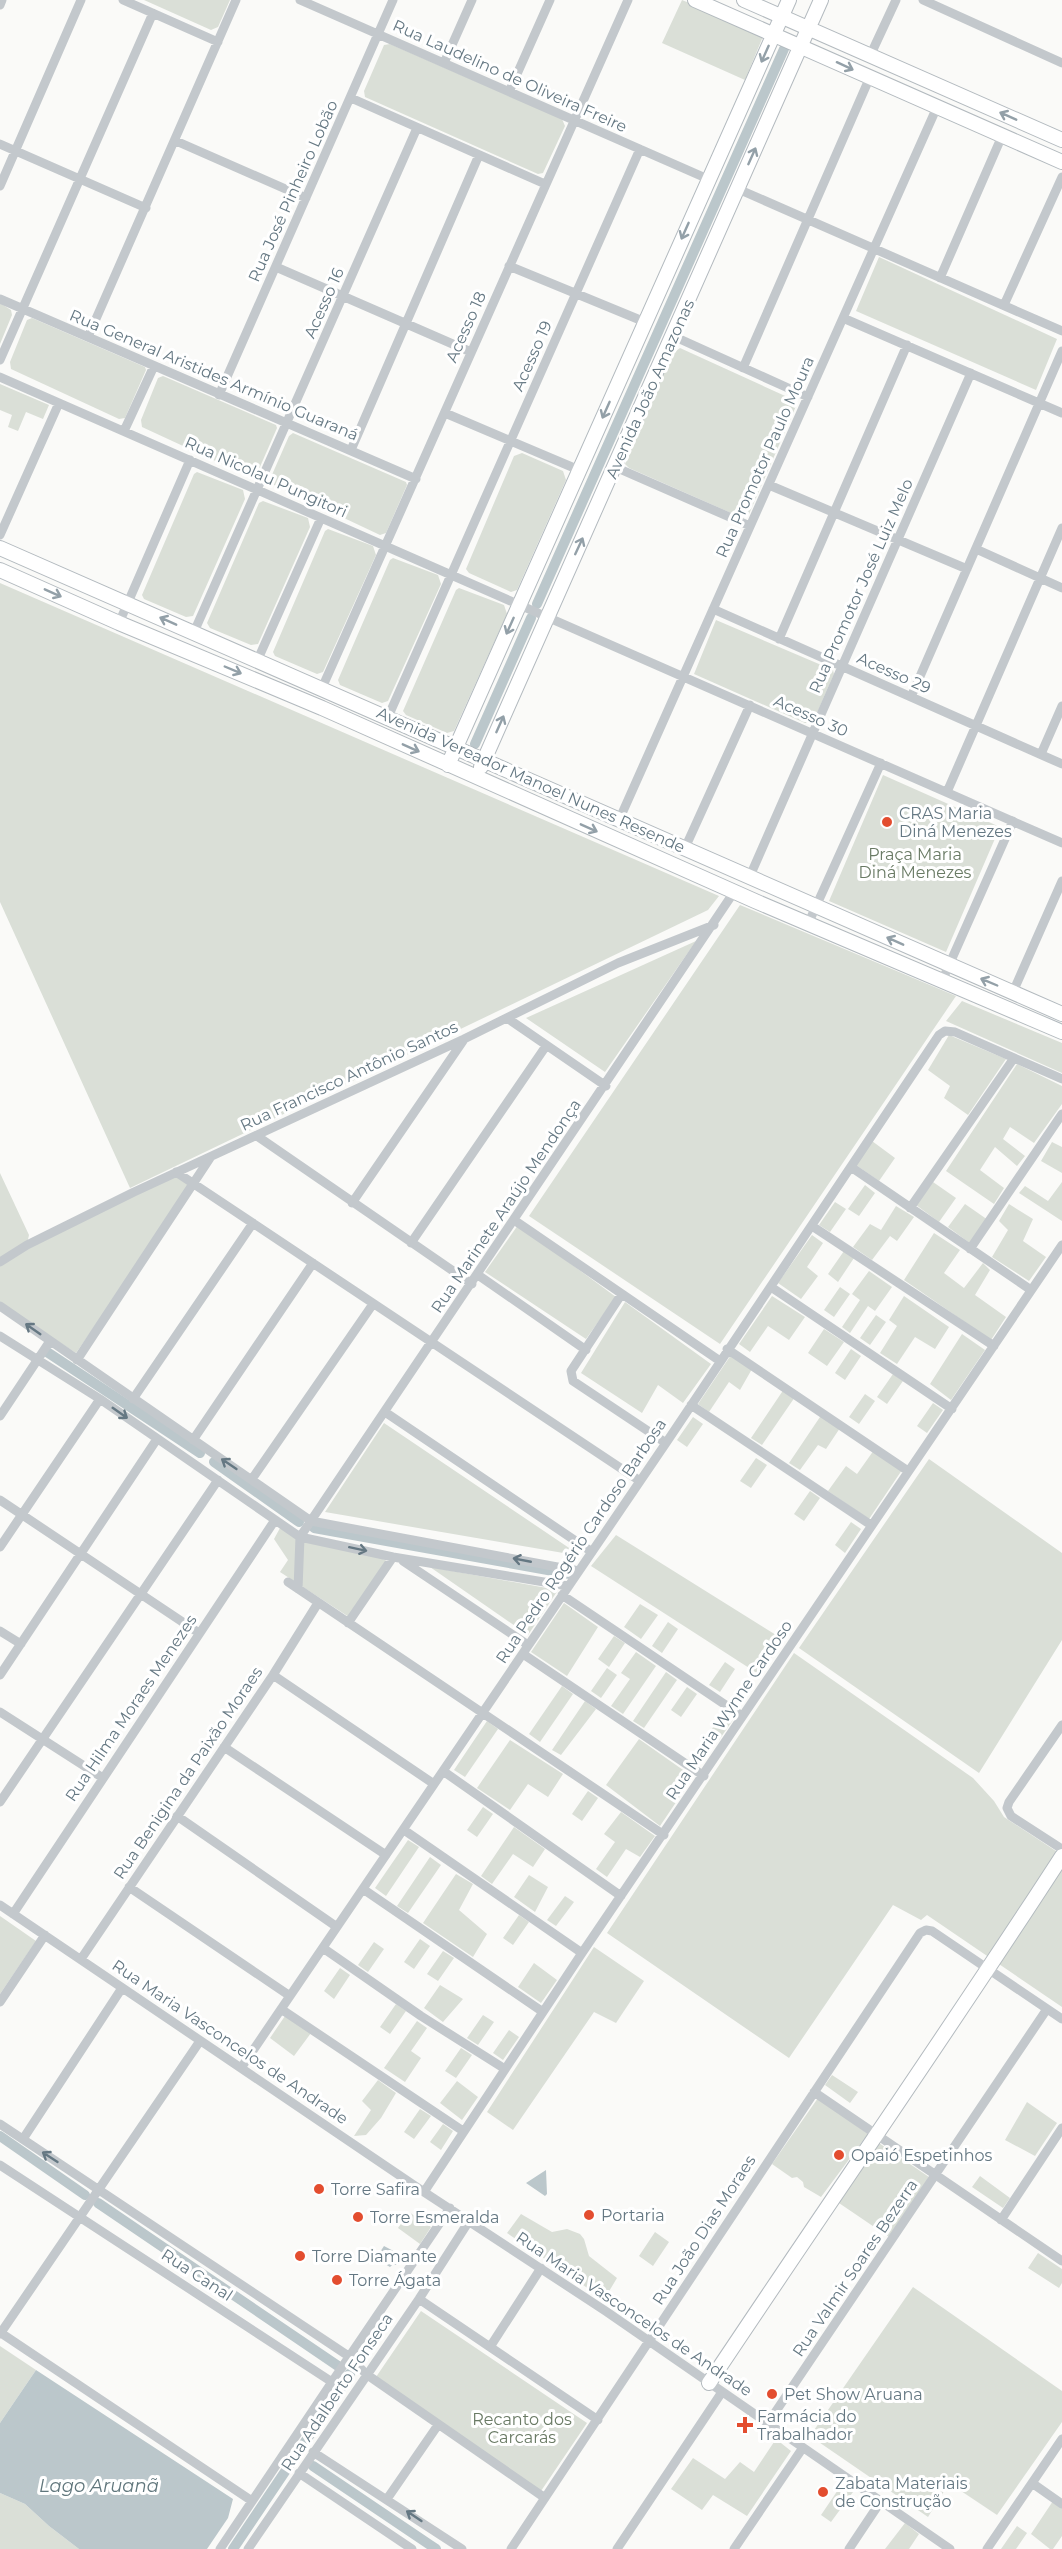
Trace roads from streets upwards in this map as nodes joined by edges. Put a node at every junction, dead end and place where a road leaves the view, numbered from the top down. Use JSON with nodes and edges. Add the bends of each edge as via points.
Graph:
{"nodes":[{"id":1,"x":2,"y":0,"type":"edge"},
{"id":2,"x":81,"y":0,"type":"edge"},
{"id":3,"x":123,"y":0,"type":"edge"},
{"id":4,"x":236,"y":0,"type":"edge"},
{"id":5,"x":300,"y":0,"type":"edge"},
{"id":6,"x":393,"y":0,"type":"edge"},
{"id":7,"x":472,"y":0,"type":"edge"},
{"id":8,"x":550,"y":0,"type":"edge"},
{"id":9,"x":628,"y":0,"type":"edge"},
{"id":10,"x":695,"y":0,"type":"edge"},
{"id":11,"x":744,"y":0,"type":"edge"},
{"id":12,"x":789,"y":0,"type":"edge"},
{"id":13,"x":821,"y":0,"type":"edge"},
{"id":14,"x":896,"y":0,"type":"edge"},
{"id":15,"x":922,"y":0,"type":"edge"},
{"id":16,"x":0,"y":5,"type":"edge"},
{"id":17,"x":153,"y":13,"type":"junction"},
{"id":18,"x":782,"y":16,"type":"junction"},
{"id":19,"x":808,"y":28,"type":"junction"},
{"id":20,"x":774,"y":33,"type":"junction"},
{"id":21,"x":378,"y":34,"type":"junction"},
{"id":22,"x":218,"y":42,"type":"junction"},
{"id":23,"x":801,"y":45,"type":"junction"},
{"id":24,"x":870,"y":56,"type":"junction"},
{"id":25,"x":444,"y":63,"type":"junction"},
{"id":26,"x":1062,"y":63,"type":"edge"},
{"id":27,"x":870,"y":77,"type":"junction"},
{"id":28,"x":509,"y":92,"type":"junction"},
{"id":29,"x":351,"y":98,"type":"junction"},
{"id":30,"x":937,"y":107,"type":"junction"},
{"id":31,"x":574,"y":120,"type":"junction"},
{"id":32,"x":417,"y":128,"type":"junction"},
{"id":33,"x":1002,"y":136,"type":"junction"},
{"id":34,"x":1062,"y":140,"type":"edge"},
{"id":35,"x":176,"y":141,"type":"junction"},
{"id":36,"x":0,"y":144,"type":"edge"},
{"id":37,"x":640,"y":149,"type":"junction"},
{"id":38,"x":15,"y":151,"type":"junction"},
{"id":39,"x":479,"y":155,"type":"junction"},
{"id":40,"x":1062,"y":162,"type":"edge"},
{"id":41,"x":1062,"y":177,"type":"edge"},
{"id":42,"x":80,"y":179,"type":"junction"},
{"id":43,"x":708,"y":179,"type":"junction"},
{"id":44,"x":545,"y":184,"type":"junction"},
{"id":45,"x":0,"y":186,"type":"edge"},
{"id":46,"x":738,"y":189,"type":"junction"},
{"id":47,"x":306,"y":198,"type":"junction"},
{"id":48,"x":146,"y":208,"type":"junction"},
{"id":49,"x":808,"y":220,"type":"junction"},
{"id":50,"x":874,"y":249,"type":"junction"},
{"id":51,"x":509,"y":266,"type":"junction"},
{"id":52,"x":276,"y":267,"type":"junction"},
{"id":53,"x":940,"y":278,"type":"junction"},
{"id":54,"x":576,"y":294,"type":"junction"},
{"id":55,"x":343,"y":296,"type":"junction"},
{"id":56,"x":0,"y":299,"type":"edge"},
{"id":57,"x":1004,"y":305,"type":"junction"},
{"id":58,"x":22,"y":309,"type":"junction"},
{"id":59,"x":843,"y":318,"type":"junction"},
{"id":60,"x":645,"y":322,"type":"junction"},
{"id":61,"x":407,"y":324,"type":"junction"},
{"id":62,"x":1062,"y":331,"type":"edge"},
{"id":63,"x":673,"y":336,"type":"junction"},
{"id":64,"x":87,"y":337,"type":"junction"},
{"id":65,"x":907,"y":345,"type":"junction"},
{"id":66,"x":1062,"y":351,"type":"edge"},
{"id":67,"x":471,"y":352,"type":"junction"},
{"id":68,"x":0,"y":360,"type":"edge"},
{"id":69,"x":154,"y":366,"type":"junction"},
{"id":70,"x":743,"y":368,"type":"junction"},
{"id":71,"x":970,"y":373,"type":"junction"},
{"id":72,"x":0,"y":377,"type":"edge"},
{"id":73,"x":219,"y":394,"type":"junction"},
{"id":74,"x":808,"y":397,"type":"junction"},
{"id":75,"x":59,"y":403,"type":"junction"},
{"id":76,"x":1040,"y":403,"type":"junction"},
{"id":77,"x":445,"y":412,"type":"junction"},
{"id":78,"x":1062,"y":413,"type":"edge"},
{"id":79,"x":286,"y":424,"type":"junction"},
{"id":80,"x":124,"y":431,"type":"junction"},
{"id":81,"x":511,"y":441,"type":"junction"},
{"id":82,"x":351,"y":450,"type":"junction"},
{"id":83,"x":190,"y":460,"type":"junction"},
{"id":84,"x":615,"y":467,"type":"junction"},
{"id":85,"x":579,"y":470,"type":"junction"},
{"id":86,"x":416,"y":479,"type":"junction"},
{"id":87,"x":768,"y":485,"type":"junction"},
{"id":88,"x":257,"y":489,"type":"junction"},
{"id":89,"x":835,"y":513,"type":"junction"},
{"id":90,"x":321,"y":518,"type":"junction"},
{"id":91,"x":750,"y":526,"type":"junction"},
{"id":92,"x":1062,"y":528,"type":"edge"},
{"id":93,"x":0,"y":535,"type":"edge"},
{"id":94,"x":898,"y":540,"type":"junction"},
{"id":95,"x":387,"y":546,"type":"junction"},
{"id":96,"x":0,"y":548,"type":"edge"},
{"id":97,"x":976,"y":549,"type":"junction"},
{"id":98,"x":967,"y":569,"type":"junction"},
{"id":99,"x":0,"y":570,"type":"edge"},
{"id":100,"x":452,"y":575,"type":"junction"},
{"id":101,"x":1041,"y":578,"type":"junction"},
{"id":102,"x":1062,"y":588,"type":"edge"},
{"id":103,"x":127,"y":603,"type":"junction"},
{"id":104,"x":519,"y":604,"type":"junction"},
{"id":105,"x":713,"y":609,"type":"junction"},
{"id":106,"x":547,"y":616,"type":"junction"},
{"id":107,"x":119,"y":622,"type":"junction"},
{"id":108,"x":194,"y":632,"type":"junction"},
{"id":109,"x":779,"y":639,"type":"junction"},
{"id":110,"x":258,"y":659,"type":"junction"},
{"id":111,"x":842,"y":667,"type":"junction"},
{"id":112,"x":683,"y":676,"type":"junction"},
{"id":113,"x":322,"y":688,"type":"junction"},
{"id":114,"x":911,"y":697,"type":"junction"},
{"id":115,"x":750,"y":705,"type":"junction"},
{"id":116,"x":1062,"y":706,"type":"edge"},
{"id":117,"x":387,"y":717,"type":"junction"},
{"id":118,"x":976,"y":726,"type":"junction"},
{"id":119,"x":813,"y":733,"type":"junction"},
{"id":120,"x":456,"y":747,"type":"junction"},
{"id":121,"x":1041,"y":754,"type":"junction"},
{"id":122,"x":484,"y":759,"type":"junction"},
{"id":123,"x":881,"y":763,"type":"junction"},
{"id":124,"x":1062,"y":764,"type":"edge"},
{"id":125,"x":448,"y":765,"type":"junction"},
{"id":126,"x":476,"y":778,"type":"junction"},
{"id":127,"x":947,"y":792,"type":"junction"},
{"id":128,"x":620,"y":818,"type":"junction"},
{"id":129,"x":1013,"y":821,"type":"junction"},
{"id":130,"x":1062,"y":843,"type":"edge"},
{"id":131,"x":685,"y":848,"type":"junction"},
{"id":132,"x":745,"y":875,"type":"junction"},
{"id":133,"x":1062,"y":881,"type":"edge"},
{"id":134,"x":734,"y":892,"type":"junction"},
{"id":135,"x":816,"y":906,"type":"junction"},
{"id":136,"x":808,"y":924,"type":"junction"},
{"id":137,"x":714,"y":925,"type":"junction"},
{"id":138,"x":949,"y":964,"type":"junction"},
{"id":139,"x":942,"y":981,"type":"junction"},
{"id":140,"x":1013,"y":992,"type":"junction"},
{"id":141,"x":1062,"y":1014,"type":"edge"},
{"id":142,"x":507,"y":1018,"type":"junction"},
{"id":143,"x":1062,"y":1032,"type":"edge"},
{"id":144,"x":464,"y":1039,"type":"junction"},
{"id":145,"x":546,"y":1046,"type":"junction"},
{"id":146,"x":1014,"y":1058,"type":"junction"},
{"id":147,"x":1062,"y":1080,"type":"edge"},
{"id":148,"x":606,"y":1086,"type":"junction"},
{"id":149,"x":1062,"y":1114,"type":"edge"},
{"id":150,"x":257,"y":1136,"type":"junction"},
{"id":151,"x":210,"y":1158,"type":"junction"},
{"id":152,"x":851,"y":1167,"type":"junction"},
{"id":153,"x":176,"y":1172,"type":"junction"},
{"id":154,"x":194,"y":1184,"type":"junction"},
{"id":155,"x":352,"y":1203,"type":"junction"},
{"id":156,"x":910,"y":1208,"type":"junction"},
{"id":157,"x":514,"y":1220,"type":"junction"},
{"id":158,"x":253,"y":1223,"type":"junction"},
{"id":159,"x":812,"y":1226,"type":"junction"},
{"id":160,"x":411,"y":1243,"type":"junction"},
{"id":161,"x":1062,"y":1245,"type":"edge"},
{"id":162,"x":969,"y":1249,"type":"junction"},
{"id":163,"x":0,"y":1262,"type":"edge"},
{"id":164,"x":313,"y":1263,"type":"junction"},
{"id":165,"x":478,"y":1275,"type":"junction"},
{"id":166,"x":472,"y":1284,"type":"junction"},
{"id":167,"x":771,"y":1287,"type":"junction"},
{"id":168,"x":1031,"y":1290,"type":"junction"},
{"id":169,"x":621,"y":1295,"type":"junction"},
{"id":170,"x":373,"y":1304,"type":"junction"},
{"id":171,"x":0,"y":1306,"type":"edge"},
{"id":172,"x":0,"y":1336,"type":"edge"},
{"id":173,"x":50,"y":1341,"type":"junction"},
{"id":174,"x":432,"y":1343,"type":"junction"},
{"id":175,"x":994,"y":1346,"type":"junction"},
{"id":176,"x":727,"y":1349,"type":"junction"},
{"id":177,"x":586,"y":1350,"type":"junction"},
{"id":178,"x":38,"y":1360,"type":"junction"},
{"id":179,"x":77,"y":1360,"type":"junction"},
{"id":180,"x":720,"y":1361,"type":"junction"},
{"id":181,"x":133,"y":1399,"type":"junction"},
{"id":182,"x":100,"y":1400,"type":"junction"},
{"id":183,"x":691,"y":1405,"type":"junction"},
{"id":184,"x":952,"y":1409,"type":"junction"},
{"id":185,"x":385,"y":1412,"type":"junction"},
{"id":186,"x":0,"y":1416,"type":"edge"},
{"id":187,"x":157,"y":1439,"type":"junction"},
{"id":188,"x":193,"y":1440,"type":"junction"},
{"id":189,"x":666,"y":1443,"type":"junction"},
{"id":190,"x":212,"y":1452,"type":"junction"},
{"id":191,"x":201,"y":1469,"type":"junction"},
{"id":192,"x":908,"y":1471,"type":"junction"},
{"id":193,"x":252,"y":1479,"type":"junction"},
{"id":194,"x":218,"y":1480,"type":"junction"},
{"id":195,"x":640,"y":1481,"type":"junction"},
{"id":196,"x":0,"y":1500,"type":"edge"},
{"id":197,"x":22,"y":1515,"type":"junction"},
{"id":198,"x":275,"y":1520,"type":"junction"},
{"id":199,"x":311,"y":1521,"type":"junction"},
{"id":200,"x":871,"y":1526,"type":"junction"},
{"id":201,"x":300,"y":1537,"type":"junction"},
{"id":202,"x":0,"y":1547,"type":"edge"},
{"id":203,"x":592,"y":1552,"type":"junction"},
{"id":204,"x":81,"y":1554,"type":"junction"},
{"id":205,"x":396,"y":1558,"type":"junction"},
{"id":206,"x":579,"y":1570,"type":"junction"},
{"id":207,"x":288,"y":1582,"type":"dead end"},
{"id":208,"x":568,"y":1586,"type":"junction"},
{"id":209,"x":298,"y":1589,"type":"junction"},
{"id":210,"x":140,"y":1594,"type":"junction"},
{"id":211,"x":562,"y":1595,"type":"junction"},
{"id":212,"x":318,"y":1603,"type":"junction"},
{"id":213,"x":348,"y":1623,"type":"junction"},
{"id":214,"x":0,"y":1631,"type":"edge"},
{"id":215,"x":199,"y":1633,"type":"junction"},
{"id":216,"x":21,"y":1644,"type":"junction"},
{"id":217,"x":528,"y":1645,"type":"junction"},
{"id":218,"x":523,"y":1654,"type":"junction"},
{"id":219,"x":0,"y":1675,"type":"edge"},
{"id":220,"x":273,"y":1675,"type":"junction"},
{"id":221,"x":0,"y":1712,"type":"edge"},
{"id":222,"x":481,"y":1714,"type":"junction"},
{"id":223,"x":742,"y":1716,"type":"junction"},
{"id":224,"x":1062,"y":1725,"type":"edge"},
{"id":225,"x":42,"y":1739,"type":"junction"},
{"id":226,"x":224,"y":1747,"type":"junction"},
{"id":227,"x":443,"y":1771,"type":"junction"},
{"id":228,"x":704,"y":1776,"type":"junction"},
{"id":229,"x":103,"y":1778,"type":"junction"},
{"id":230,"x":434,"y":1784,"type":"junction"},
{"id":231,"x":0,"y":1802,"type":"edge"},
{"id":232,"x":177,"y":1816,"type":"junction"},
{"id":233,"x":404,"y":1830,"type":"junction"},
{"id":234,"x":664,"y":1834,"type":"junction"},
{"id":235,"x":1062,"y":1849,"type":"edge"},
{"id":236,"x":386,"y":1855,"type":"junction"},
{"id":237,"x":1062,"y":1856,"type":"edge"},
{"id":238,"x":129,"y":1887,"type":"junction"},
{"id":239,"x":363,"y":1889,"type":"junction"},
{"id":240,"x":621,"y":1896,"type":"junction"},
{"id":241,"x":0,"y":1905,"type":"edge"},
{"id":242,"x":13,"y":1914,"type":"junction"},
{"id":243,"x":337,"y":1927,"type":"junction"},
{"id":244,"x":45,"y":1935,"type":"junction"},
{"id":245,"x":323,"y":1948,"type":"junction"},
{"id":246,"x":582,"y":1953,"type":"junction"},
{"id":247,"x":81,"y":1959,"type":"junction"},
{"id":248,"x":988,"y":1970,"type":"junction"},
{"id":249,"x":122,"y":1988,"type":"junction"},
{"id":250,"x":290,"y":1996,"type":"junction"},
{"id":251,"x":0,"y":2002,"type":"edge"},
{"id":252,"x":281,"y":2009,"type":"junction"},
{"id":253,"x":1047,"y":2009,"type":"junction"},
{"id":254,"x":543,"y":2012,"type":"junction"},
{"id":255,"x":1062,"y":2019,"type":"edge"},
{"id":256,"x":200,"y":2041,"type":"junction"},
{"id":257,"x":241,"y":2067,"type":"junction"},
{"id":258,"x":505,"y":2069,"type":"junction"},
{"id":259,"x":814,"y":2092,"type":"junction"},
{"id":260,"x":0,"y":2124,"type":"edge"},
{"id":261,"x":1062,"y":2128,"type":"edge"},
{"id":262,"x":463,"y":2131,"type":"junction"},
{"id":263,"x":875,"y":2134,"type":"junction"},
{"id":264,"x":23,"y":2139,"type":"junction"},
{"id":265,"x":1,"y":2167,"type":"edge"},
{"id":266,"x":935,"y":2175,"type":"junction"},
{"id":267,"x":99,"y":2189,"type":"junction"},
{"id":268,"x":424,"y":2192,"type":"junction"},
{"id":269,"x":450,"y":2208,"type":"junction"},
{"id":270,"x":79,"y":2215,"type":"junction"},
{"id":271,"x":1001,"y":2220,"type":"junction"},
{"id":272,"x":469,"y":2221,"type":"junction"},
{"id":273,"x":1062,"y":2261,"type":"edge"},
{"id":274,"x":541,"y":2268,"type":"junction"},
{"id":275,"x":419,"y":2299,"type":"junction"},
{"id":276,"x":0,"y":2334,"type":"edge"},
{"id":277,"x":649,"y":2341,"type":"junction"},
{"id":278,"x":490,"y":2347,"type":"junction"},
{"id":279,"x":350,"y":2357,"type":"junction"},
{"id":280,"x":366,"y":2374,"type":"junction"},
{"id":281,"x":332,"y":2382,"type":"junction"},
{"id":282,"x":709,"y":2383,"type":"junction"},
{"id":283,"x":722,"y":2392,"type":"junction"},
{"id":284,"x":598,"y":2420,"type":"junction"},
{"id":285,"x":768,"y":2424,"type":"junction"},
{"id":286,"x":438,"y":2425,"type":"junction"},
{"id":287,"x":1062,"y":2439,"type":"edge"},
{"id":288,"x":802,"y":2449,"type":"junction"},
{"id":289,"x":314,"y":2452,"type":"junction"},
{"id":290,"x":299,"y":2473,"type":"junction"},
{"id":291,"x":1032,"y":2483,"type":"junction"},
{"id":292,"x":545,"y":2498,"type":"junction"},
{"id":293,"x":387,"y":2499,"type":"junction"},
{"id":294,"x":252,"y":2501,"type":"junction"},
{"id":295,"x":881,"y":2501,"type":"junction"},
{"id":296,"x":1062,"y":2504,"type":"edge"},
{"id":297,"x":220,"y":2549,"type":"edge"},
{"id":298,"x":248,"y":2549,"type":"edge"},
{"id":299,"x":412,"y":2549,"type":"edge"},
{"id":300,"x":462,"y":2549,"type":"edge"},
{"id":301,"x":511,"y":2549,"type":"edge"},
{"id":302,"x":617,"y":2549,"type":"edge"},
{"id":303,"x":734,"y":2549,"type":"edge"},
{"id":304,"x":849,"y":2549,"type":"edge"},
{"id":305,"x":950,"y":2549,"type":"edge"},
{"id":306,"x":987,"y":2549,"type":"edge"}],
"edges":[{"from":1,"to":16,"type":"street"},
{"from":2,"to":38,"type":"street"},
{"from":3,"to":17,"type":"street"},
{"from":4,"to":22,"type":"street"},
{"from":5,"to":21,"type":"street","name":"Rua Laudelino de Oliveira Freire"},
{"from":6,"to":21,"type":"street","name":"Rua José Pinheiro Lobão"},
{"from":7,"to":25,"type":"street"},
{"from":8,"to":28,"type":"street"},
{"from":9,"to":31,"type":"street","name":"Acesso 18"},
{"from":10,"to":20,"type":"street"},
{"from":11,"to":18,"type":"street"},
{"from":12,"to":18,"type":"street","name":"Avenida João Amazonas"},
{"from":13,"to":19,"type":"street","name":"Avenida João Amazonas"},
{"from":14,"to":24,"type":"street"},
{"from":15,"to":26,"type":"street"},
{"from":17,"to":22,"type":"street"},
{"from":17,"to":42,"type":"street"},
{"from":18,"to":19,"type":"street"},
{"from":18,"to":20,"type":"street","name":"Avenida João Amazonas"},
{"from":19,"to":23,"type":"street","name":"Avenida João Amazonas"},
{"from":19,"to":24,"type":"street"},
{"from":20,"to":23,"type":"street"},
{"from":20,"to":43,"type":"street","name":"Avenida João Amazonas","one_way":true},
{"from":21,"to":25,"type":"street","name":"Rua Laudelino de Oliveira Freire"},
{"from":21,"to":29,"type":"street","name":"Rua José Pinheiro Lobão"},
{"from":22,"to":35,"type":"street"},
{"from":23,"to":27,"type":"street","one_way":true},
{"from":46,"to":23,"type":"street","name":"Avenida João Amazonas","one_way":true},
{"from":34,"to":24,"type":"street","one_way":true},
{"from":25,"to":28,"type":"street","name":"Rua Laudelino de Oliveira Freire"},
{"from":27,"to":30,"type":"street"},
{"from":27,"to":49,"type":"street"},
{"from":28,"to":31,"type":"street","name":"Rua Laudelino de Oliveira Freire"},
{"from":29,"to":32,"type":"street"},
{"from":29,"to":47,"type":"street","name":"Rua José Pinheiro Lobão"},
{"from":30,"to":33,"type":"street"},
{"from":30,"to":50,"type":"street","name":"Rua Promotor Paulo Moura"},
{"from":31,"to":37,"type":"street","name":"Rua Laudelino de Oliveira Freire"},
{"from":31,"to":44,"type":"street","name":"Acesso 18"},
{"from":32,"to":39,"type":"street"},
{"from":32,"to":55,"type":"street","name":"Acesso 16"},
{"from":33,"to":40,"type":"street"},
{"from":33,"to":53,"type":"street"},
{"from":35,"to":47,"type":"street"},
{"from":35,"to":48,"type":"street"},
{"from":36,"to":38,"type":"street"},
{"from":37,"to":43,"type":"street","name":"Rua Laudelino de Oliveira Freire"},
{"from":37,"to":54,"type":"street","name":"Acesso 19"},
{"from":38,"to":42,"type":"street"},
{"from":38,"to":45,"type":"street"},
{"from":39,"to":44,"type":"street"},
{"from":39,"to":61,"type":"street"},
{"from":41,"to":57,"type":"street"},
{"from":42,"to":48,"type":"street"},
{"from":42,"to":58,"type":"street"},
{"from":43,"to":60,"type":"street","name":"Avenida João Amazonas","one_way":true},
{"from":44,"to":51,"type":"street","name":"Acesso 18"},
{"from":46,"to":49,"type":"street"},
{"from":46,"to":63,"type":"street","name":"Avenida João Amazonas"},
{"from":47,"to":52,"type":"street","name":"Rua José Pinheiro Lobão"},
{"from":48,"to":64,"type":"street"},
{"from":49,"to":50,"type":"street"},
{"from":49,"to":70,"type":"street"},
{"from":50,"to":53,"type":"street"},
{"from":50,"to":59,"type":"street","name":"Rua Promotor Paulo Moura"},
{"from":51,"to":54,"type":"street"},
{"from":51,"to":67,"type":"street","name":"Acesso 18"},
{"from":52,"to":55,"type":"street"},
{"from":52,"to":73,"type":"street","name":"Rua José Pinheiro Lobão"},
{"from":53,"to":57,"type":"street"},
{"from":54,"to":60,"type":"street"},
{"from":54,"to":81,"type":"street","name":"Acesso 19"},
{"from":55,"to":61,"type":"street"},
{"from":55,"to":79,"type":"street","name":"Acesso 16"},
{"from":56,"to":58,"type":"street","name":"Rua General Aristides Armínio Guaraná"},
{"from":57,"to":62,"type":"street"},
{"from":58,"to":64,"type":"street","name":"Rua General Aristides Armínio Guaraná"},
{"from":58,"to":68,"type":"street"},
{"from":59,"to":65,"type":"street"},
{"from":59,"to":74,"type":"street","name":"Rua Promotor Paulo Moura"},
{"from":60,"to":85,"type":"street","name":"Avenida João Amazonas","one_way":true},
{"from":61,"to":67,"type":"street"},
{"from":61,"to":82,"type":"street"},
{"from":63,"to":70,"type":"street"},
{"from":63,"to":84,"type":"street","name":"Avenida João Amazonas"},
{"from":64,"to":69,"type":"street","name":"Rua General Aristides Armínio Guaraná"},
{"from":65,"to":71,"type":"street"},
{"from":65,"to":89,"type":"street"},
{"from":66,"to":76,"type":"street"},
{"from":67,"to":77,"type":"street","name":"Acesso 18"},
{"from":69,"to":73,"type":"street","name":"Rua General Aristides Armínio Guaraná"},
{"from":69,"to":80,"type":"street"},
{"from":70,"to":74,"type":"street"},
{"from":71,"to":76,"type":"street"},
{"from":71,"to":94,"type":"street","name":"Rua Promotor José Luiz Melo"},
{"from":72,"to":75,"type":"street","name":"Rua Nicolau Pungitori"},
{"from":73,"to":79,"type":"street","name":"Rua General Aristides Armínio Guaraná"},
{"from":74,"to":87,"type":"street","name":"Rua Promotor Paulo Moura"},
{"from":75,"to":80,"type":"street","name":"Rua Nicolau Pungitori"},
{"from":75,"to":93,"type":"street"},
{"from":76,"to":78,"type":"street"},
{"from":76,"to":97,"type":"street"},
{"from":77,"to":81,"type":"street"},
{"from":77,"to":86,"type":"street","name":"Acesso 18"},
{"from":79,"to":82,"type":"street","name":"Rua General Aristides Armínio Guaraná"},
{"from":79,"to":88,"type":"street","name":"Acesso 16"},
{"from":80,"to":83,"type":"street","name":"Rua Nicolau Pungitori"},
{"from":81,"to":85,"type":"street"},
{"from":81,"to":100,"type":"street","name":"Acesso 19"},
{"from":82,"to":86,"type":"street","name":"Rua General Aristides Armínio Guaraná"},
{"from":83,"to":88,"type":"street","name":"Rua Nicolau Pungitori"},
{"from":83,"to":103,"type":"street"},
{"from":84,"to":91,"type":"street"},
{"from":106,"to":84,"type":"street","name":"Avenida João Amazonas","one_way":true},
{"from":85,"to":104,"type":"street","name":"Avenida João Amazonas"},
{"from":86,"to":95,"type":"street","name":"Acesso 18"},
{"from":87,"to":89,"type":"street"},
{"from":87,"to":91,"type":"street","name":"Rua Promotor Paulo Moura"},
{"from":88,"to":90,"type":"street","name":"Rua Nicolau Pungitori"},
{"from":88,"to":108,"type":"street","name":"Acesso 16"},
{"from":89,"to":94,"type":"street"},
{"from":89,"to":109,"type":"street"},
{"from":90,"to":95,"type":"street","name":"Rua Nicolau Pungitori"},
{"from":90,"to":110,"type":"street"},
{"from":91,"to":105,"type":"street","name":"Rua Promotor Paulo Moura"},
{"from":92,"to":101,"type":"street"},
{"from":94,"to":98,"type":"street"},
{"from":94,"to":111,"type":"street","name":"Rua Promotor José Luiz Melo"},
{"from":95,"to":100,"type":"street","name":"Rua Nicolau Pungitori"},
{"from":95,"to":113,"type":"street"},
{"from":96,"to":103,"type":"street","name":"Avenida Vereador Manoel Nunes Resende"},
{"from":97,"to":98,"type":"street"},
{"from":97,"to":101,"type":"street"},
{"from":98,"to":114,"type":"street"},
{"from":99,"to":107,"type":"street","name":"Avenida Vereador Manoel Nunes Resende","one_way":true},
{"from":100,"to":104,"type":"street","name":"Rua Nicolau Pungitori"},
{"from":100,"to":117,"type":"street","name":"Acesso 19"},
{"from":101,"to":102,"type":"street"},
{"from":101,"to":118,"type":"street"},
{"from":103,"to":107,"type":"street"},
{"from":108,"to":103,"type":"street","name":"Avenida Vereador Manoel Nunes Resende","one_way":true},
{"from":104,"to":106,"type":"street","name":"Rua Nicolau Pungitori"},
{"from":104,"to":120,"type":"street","name":"Avenida João Amazonas","one_way":true},
{"from":105,"to":109,"type":"street","name":"Acesso 29"},
{"from":105,"to":112,"type":"street","name":"Rua Promotor Paulo Moura"},
{"from":106,"to":112,"type":"street","name":"Acesso 30"},
{"from":122,"to":106,"type":"street","name":"Avenida João Amazonas","one_way":true},
{"from":107,"to":125,"type":"street","name":"Avenida Vereador Manoel Nunes Resende","one_way":true},
{"from":108,"to":110,"type":"street","name":"Avenida Vereador Manoel Nunes Resende"},
{"from":109,"to":111,"type":"street","name":"Acesso 29"},
{"from":110,"to":113,"type":"street","name":"Avenida Vereador Manoel Nunes Resende"},
{"from":111,"to":114,"type":"street","name":"Acesso 29"},
{"from":111,"to":119,"type":"street","name":"Rua Promotor José Luiz Melo"},
{"from":112,"to":115,"type":"street","name":"Acesso 30"},
{"from":112,"to":128,"type":"street","name":"Rua Promotor Paulo Moura"},
{"from":113,"to":117,"type":"street","name":"Avenida Vereador Manoel Nunes Resende"},
{"from":114,"to":118,"type":"street","name":"Acesso 29"},
{"from":115,"to":119,"type":"street","name":"Acesso 30"},
{"from":115,"to":131,"type":"street"},
{"from":116,"to":121,"type":"street"},
{"from":117,"to":120,"type":"street","name":"Avenida Vereador Manoel Nunes Resende"},
{"from":118,"to":121,"type":"street","name":"Acesso 29"},
{"from":118,"to":127,"type":"street"},
{"from":119,"to":123,"type":"street","name":"Acesso 30"},
{"from":119,"to":132,"type":"street","name":"Rua Promotor José Luiz Melo"},
{"from":120,"to":122,"type":"street","name":"Avenida Vereador Manoel Nunes Resende"},
{"from":120,"to":125,"type":"street","name":"Avenida João Amazonas"},
{"from":121,"to":124,"type":"street","name":"Acesso 29"},
{"from":122,"to":126,"type":"street","name":"Avenida João Amazonas"},
{"from":122,"to":128,"type":"street","name":"Avenida Vereador Manoel Nunes Resende"},
{"from":123,"to":127,"type":"street","name":"Acesso 30"},
{"from":123,"to":135,"type":"street"},
{"from":125,"to":126,"type":"street","name":"Avenida Vereador Manoel Nunes Resende"},
{"from":126,"to":134,"type":"street","name":"Avenida Vereador Manoel Nunes Resende","one_way":true},
{"from":127,"to":129,"type":"street","name":"Acesso 30"},
{"from":128,"to":131,"type":"street","name":"Avenida Vereador Manoel Nunes Resende"},
{"from":129,"to":130,"type":"street","name":"Acesso 30"},
{"from":129,"to":138,"type":"street"},
{"from":131,"to":132,"type":"street","name":"Avenida Vereador Manoel Nunes Resende"},
{"from":132,"to":134,"type":"street"},
{"from":132,"to":135,"type":"street","name":"Avenida Vereador Manoel Nunes Resende"},
{"from":133,"to":140,"type":"street"},
{"from":134,"to":136,"type":"street","name":"Avenida Vereador Manoel Nunes Resende"},
{"from":134,"to":137,"type":"street","name":"Rua Marinete Araújo Mendonça"},
{"from":135,"to":136,"type":"street"},
{"from":138,"to":135,"type":"street","name":"Avenida Vereador Manoel Nunes Resende","one_way":true},
{"from":136,"to":139,"type":"street","name":"Avenida Vereador Manoel Nunes Resende"},
{"from":137,"to":142,"type":"street","name":"Rua Francisco Antônio Santos","via":[[618,963]]},
{"from":137,"to":148,"type":"street","name":"Rua Marinete Araújo Mendonça"},
{"from":138,"to":139,"type":"street"},
{"from":140,"to":138,"type":"street","name":"Avenida Vereador Manoel Nunes Resende","one_way":true},
{"from":139,"to":143,"type":"street","name":"Avenida Vereador Manoel Nunes Resende"},
{"from":140,"to":141,"type":"street","name":"Avenida Vereador Manoel Nunes Resende"},
{"from":142,"to":144,"type":"street","name":"Rua Francisco Antônio Santos"},
{"from":142,"to":145,"type":"street"},
{"from":144,"to":150,"type":"street","name":"Rua Francisco Antônio Santos"},
{"from":144,"to":155,"type":"street"},
{"from":145,"to":148,"type":"street"},
{"from":145,"to":160,"type":"street"},
{"from":146,"to":147,"type":"street"},
{"from":146,"to":152,"type":"street","name":"Rua Pedro Rogério Cardoso Barbosa","via":[[952,1031],[939,1035]]},
{"from":146,"to":156,"type":"street"},
{"from":148,"to":157,"type":"street","name":"Rua Marinete Araújo Mendonça"},
{"from":149,"to":162,"type":"street"},
{"from":150,"to":151,"type":"street","name":"Rua Francisco Antônio Santos"},
{"from":150,"to":155,"type":"street"},
{"from":151,"to":153,"type":"street","name":"Rua Francisco Antônio Santos"},
{"from":151,"to":154,"type":"street"},
{"from":152,"to":156,"type":"street"},
{"from":152,"to":159,"type":"street","name":"Rua Pedro Rogério Cardoso Barbosa"},
{"from":153,"to":154,"type":"street"},
{"from":153,"to":163,"type":"street","name":"Rua Francisco Antônio Santos"},
{"from":154,"to":158,"type":"street"},
{"from":154,"to":179,"type":"street"},
{"from":155,"to":160,"type":"street"},
{"from":156,"to":162,"type":"street"},
{"from":157,"to":165,"type":"street","name":"Rua Marinete Araújo Mendonça"},
{"from":157,"to":169,"type":"street"},
{"from":158,"to":164,"type":"street"},
{"from":158,"to":181,"type":"street"},
{"from":159,"to":167,"type":"street","name":"Rua Pedro Rogério Cardoso Barbosa"},
{"from":159,"to":175,"type":"street"},
{"from":160,"to":166,"type":"street"},
{"from":161,"to":168,"type":"street","name":"Rua Maria Wynne Cardoso"},
{"from":162,"to":168,"type":"street"},
{"from":164,"to":170,"type":"street"},
{"from":164,"to":188,"type":"street"},
{"from":165,"to":166,"type":"street","name":"Rua Marinete Araújo Mendonça"},
{"from":165,"to":177,"type":"street"},
{"from":166,"to":174,"type":"street","name":"Rua Marinete Araújo Mendonça"},
{"from":167,"to":176,"type":"street","name":"Rua Pedro Rogério Cardoso Barbosa"},
{"from":167,"to":184,"type":"street"},
{"from":168,"to":175,"type":"street","name":"Rua Maria Wynne Cardoso"},
{"from":169,"to":177,"type":"street"},
{"from":169,"to":180,"type":"street"},
{"from":170,"to":174,"type":"street"},
{"from":170,"to":193,"type":"street"},
{"from":173,"to":171,"type":"street","one_way":true},
{"from":172,"to":178,"type":"street"},
{"from":173,"to":178,"type":"street"},
{"from":173,"to":179,"type":"street"},
{"from":174,"to":185,"type":"street","name":"Rua Marinete Araújo Mendonça"},
{"from":174,"to":195,"type":"street"},
{"from":175,"to":184,"type":"street","name":"Rua Maria Wynne Cardoso"},
{"from":176,"to":180,"type":"street","name":"Rua Pedro Rogério Cardoso Barbosa"},
{"from":176,"to":192,"type":"street"},
{"from":177,"to":189,"type":"street","via":[[571,1371],[572,1380]]},
{"from":178,"to":182,"type":"street"},
{"from":178,"to":186,"type":"street"},
{"from":179,"to":181,"type":"street"},
{"from":180,"to":183,"type":"street","name":"Rua Pedro Rogério Cardoso Barbosa"},
{"from":181,"to":188,"type":"street"},
{"from":182,"to":187,"type":"street","one_way":true},
{"from":182,"to":197,"type":"street"},
{"from":183,"to":189,"type":"street","name":"Rua Pedro Rogério Cardoso Barbosa"},
{"from":183,"to":200,"type":"street"},
{"from":184,"to":192,"type":"street","name":"Rua Maria Wynne Cardoso"},
{"from":185,"to":199,"type":"street","name":"Rua Marinete Araújo Mendonça"},
{"from":185,"to":203,"type":"street"},
{"from":187,"to":191,"type":"street"},
{"from":187,"to":204,"type":"street"},
{"from":188,"to":190,"type":"street"},
{"from":189,"to":195,"type":"street","name":"Rua Pedro Rogério Cardoso Barbosa"},
{"from":190,"to":191,"type":"street"},
{"from":193,"to":190,"type":"street","one_way":true},
{"from":191,"to":194,"type":"street"},
{"from":192,"to":200,"type":"street","name":"Rua Maria Wynne Cardoso"},
{"from":193,"to":199,"type":"street"},
{"from":194,"to":198,"type":"street"},
{"from":194,"to":210,"type":"street"},
{"from":195,"to":203,"type":"street","name":"Rua Pedro Rogério Cardoso Barbosa"},
{"from":196,"to":197,"type":"street"},
{"from":197,"to":202,"type":"street"},
{"from":197,"to":204,"type":"street"},
{"from":198,"to":201,"type":"street"},
{"from":198,"to":215,"type":"street","name":"Rua Hilma Moraes Menezes"},
{"from":199,"to":201,"type":"street","name":"Rua Marinete Araújo Mendonça"},
{"from":206,"to":199,"type":"street","one_way":true},
{"from":200,"to":223,"type":"street","name":"Rua Maria Wynne Cardoso"},
{"from":201,"to":205,"type":"street","one_way":true},
{"from":201,"to":209,"type":"street"},
{"from":203,"to":206,"type":"street","name":"Rua Pedro Rogério Cardoso Barbosa"},
{"from":204,"to":210,"type":"street"},
{"from":204,"to":216,"type":"street"},
{"from":205,"to":208,"type":"street"},
{"from":205,"to":213,"type":"street"},
{"from":205,"to":217,"type":"street"},
{"from":206,"to":208,"type":"street","name":"Rua Pedro Rogério Cardoso Barbosa"},
{"from":207,"to":209,"type":"street"},
{"from":208,"to":211,"type":"street","name":"Rua Pedro Rogério Cardoso Barbosa"},
{"from":209,"to":212,"type":"street"},
{"from":210,"to":215,"type":"street"},
{"from":210,"to":225,"type":"street"},
{"from":211,"to":217,"type":"street","name":"Rua Pedro Rogério Cardoso Barbosa"},
{"from":211,"to":223,"type":"street"},
{"from":212,"to":213,"type":"street"},
{"from":212,"to":220,"type":"street","name":"Rua Benigina da Paixão Moraes"},
{"from":213,"to":222,"type":"street"},
{"from":214,"to":216,"type":"street"},
{"from":215,"to":229,"type":"street","name":"Rua Hilma Moraes Menezes"},
{"from":216,"to":219,"type":"street"},
{"from":217,"to":218,"type":"street","name":"Rua Pedro Rogério Cardoso Barbosa"},
{"from":218,"to":222,"type":"street","name":"Rua Pedro Rogério Cardoso Barbosa"},
{"from":218,"to":228,"type":"street"},
{"from":220,"to":226,"type":"street","name":"Rua Benigina da Paixão Moraes"},
{"from":220,"to":230,"type":"street"},
{"from":221,"to":225,"type":"street"},
{"from":222,"to":227,"type":"street","name":"Rua Pedro Rogério Cardoso Barbosa"},
{"from":222,"to":234,"type":"street"},
{"from":223,"to":228,"type":"street","name":"Rua Maria Wynne Cardoso"},
{"from":224,"to":235,"type":"street","via":[[1007,1808],[1011,1816]]},
{"from":225,"to":229,"type":"street"},
{"from":225,"to":231,"type":"street"},
{"from":226,"to":232,"type":"street","name":"Rua Benigina da Paixão Moraes"},
{"from":226,"to":236,"type":"street"},
{"from":227,"to":230,"type":"street","name":"Rua Pedro Rogério Cardoso Barbosa"},
{"from":227,"to":240,"type":"street"},
{"from":228,"to":234,"type":"street","name":"Rua Maria Wynne Cardoso"},
{"from":229,"to":242,"type":"street","name":"Rua Hilma Moraes Menezes"},
{"from":230,"to":233,"type":"street","name":"Rua Pedro Rogério Cardoso Barbosa"},
{"from":232,"to":238,"type":"street","name":"Rua Benigina da Paixão Moraes"},
{"from":232,"to":243,"type":"street"},
{"from":233,"to":236,"type":"street","name":"Rua Pedro Rogério Cardoso Barbosa"},
{"from":233,"to":246,"type":"street"},
{"from":234,"to":240,"type":"street","name":"Rua Maria Wynne Cardoso"},
{"from":236,"to":239,"type":"street","name":"Rua Pedro Rogério Cardoso Barbosa"},
{"from":237,"to":248,"type":"street"},
{"from":238,"to":247,"type":"street","name":"Rua Benigina da Paixão Moraes"},
{"from":238,"to":250,"type":"street"},
{"from":239,"to":243,"type":"street","name":"Rua Pedro Rogério Cardoso Barbosa"},
{"from":239,"to":254,"type":"street"},
{"from":240,"to":246,"type":"street","name":"Rua Maria Wynne Cardoso"},
{"from":241,"to":242,"type":"street","name":"Rua Maria Vasconcelos de Andrade"},
{"from":242,"to":244,"type":"street","name":"Rua Maria Vasconcelos de Andrade"},
{"from":243,"to":245,"type":"street","name":"Rua Pedro Rogério Cardoso Barbosa"},
{"from":244,"to":247,"type":"street","name":"Rua Maria Vasconcelos de Andrade"},
{"from":244,"to":251,"type":"street"},
{"from":245,"to":250,"type":"street","name":"Rua Pedro Rogério Cardoso Barbosa"},
{"from":245,"to":258,"type":"street"},
{"from":246,"to":254,"type":"street","name":"Rua Maria Wynne Cardoso"},
{"from":247,"to":249,"type":"street","name":"Rua Maria Vasconcelos de Andrade"},
{"from":248,"to":253,"type":"street"},
{"from":248,"to":259,"type":"street","name":"Rua João Dias Moraes","via":[[932,1931],[920,1933]]},
{"from":248,"to":263,"type":"street"},
{"from":249,"to":256,"type":"street","name":"Rua Maria Vasconcelos de Andrade"},
{"from":249,"to":264,"type":"street"},
{"from":250,"to":252,"type":"street","name":"Rua Pedro Rogério Cardoso Barbosa"},
{"from":252,"to":257,"type":"street","name":"Rua Pedro Rogério Cardoso Barbosa"},
{"from":252,"to":262,"type":"street"},
{"from":253,"to":255,"type":"street"},
{"from":253,"to":266,"type":"street","name":"Rua Valmir Soares Bezerra"},
{"from":254,"to":258,"type":"street","name":"Rua Maria Wynne Cardoso"},
{"from":256,"to":257,"type":"street","name":"Rua Maria Vasconcelos de Andrade"},
{"from":256,"to":267,"type":"street"},
{"from":257,"to":268,"type":"street","name":"Rua Maria Vasconcelos de Andrade"},
{"from":258,"to":262,"type":"street","name":"Rua Maria Wynne Cardoso"},
{"from":259,"to":263,"type":"street"},
{"from":259,"to":277,"type":"street","name":"Rua João Dias Moraes"},
{"from":260,"to":264,"type":"street"},
{"from":261,"to":271,"type":"street"},
{"from":262,"to":268,"type":"street","name":"Rua Maria Wynne Cardoso"},
{"from":263,"to":266,"type":"street"},
{"from":263,"to":282,"type":"street"},
{"from":267,"to":264,"type":"street","one_way":true},
{"from":265,"to":270,"type":"street","name":"Rua Canal"},
{"from":266,"to":271,"type":"street"},
{"from":266,"to":285,"type":"street","name":"Rua Valmir Soares Bezerra"},
{"from":267,"to":270,"type":"street"},
{"from":267,"to":279,"type":"street"},
{"from":268,"to":269,"type":"street","name":"Rua Maria Vasconcelos de Andrade"},
{"from":269,"to":272,"type":"street","name":"Rua Maria Vasconcelos de Andrade"},
{"from":269,"to":279,"type":"street"},
{"from":270,"to":276,"type":"street"},
{"from":270,"to":281,"type":"street","name":"Rua Canal"},
{"from":271,"to":273,"type":"street"},
{"from":272,"to":274,"type":"street","name":"Rua Maria Vasconcelos de Andrade"},
{"from":272,"to":275,"type":"street","name":"Rua Adalberto Fonseca"},
{"from":274,"to":277,"type":"street","name":"Rua Maria Vasconcelos de Andrade"},
{"from":274,"to":278,"type":"street"},
{"from":275,"to":278,"type":"street"},
{"from":275,"to":280,"type":"street","name":"Rua Adalberto Fonseca"},
{"from":276,"to":294,"type":"street"},
{"from":277,"to":282,"type":"street","name":"Rua Maria Vasconcelos de Andrade"},
{"from":277,"to":284,"type":"street","name":"Rua João Dias Moraes"},
{"from":278,"to":284,"type":"street"},
{"from":279,"to":280,"type":"street"},
{"from":279,"to":281,"type":"street"},
{"from":280,"to":286,"type":"street"},
{"from":280,"to":289,"type":"street","name":"Rua Adalberto Fonseca"},
{"from":281,"to":294,"type":"street"},
{"from":282,"to":283,"type":"street","name":"Rua Maria Vasconcelos de Andrade"},
{"from":283,"to":285,"type":"street","name":"Rua Maria Vasconcelos de Andrade"},
{"from":283,"to":302,"type":"street"},
{"from":284,"to":292,"type":"street","name":"Rua João Dias Moraes"},
{"from":285,"to":288,"type":"street","name":"Rua Maria Vasconcelos de Andrade"},
{"from":286,"to":292,"type":"street"},
{"from":286,"to":293,"type":"street"},
{"from":287,"to":291,"type":"street"},
{"from":288,"to":295,"type":"street","name":"Rua Maria Vasconcelos de Andrade"},
{"from":288,"to":303,"type":"street"},
{"from":289,"to":290,"type":"street","name":"Rua Adalberto Fonseca"},
{"from":289,"to":293,"type":"street"},
{"from":290,"to":298,"type":"street","name":"Rua Adalberto Fonseca"},
{"from":290,"to":299,"type":"street"},
{"from":291,"to":296,"type":"street"},
{"from":291,"to":306,"type":"street"},
{"from":292,"to":301,"type":"street","name":"Rua João Dias Moraes"},
{"from":300,"to":293,"type":"street","one_way":true},
{"from":294,"to":297,"type":"street"},
{"from":295,"to":304,"type":"street"},
{"from":295,"to":305,"type":"street","name":"Rua Maria Vasconcelos de Andrade"}]}
